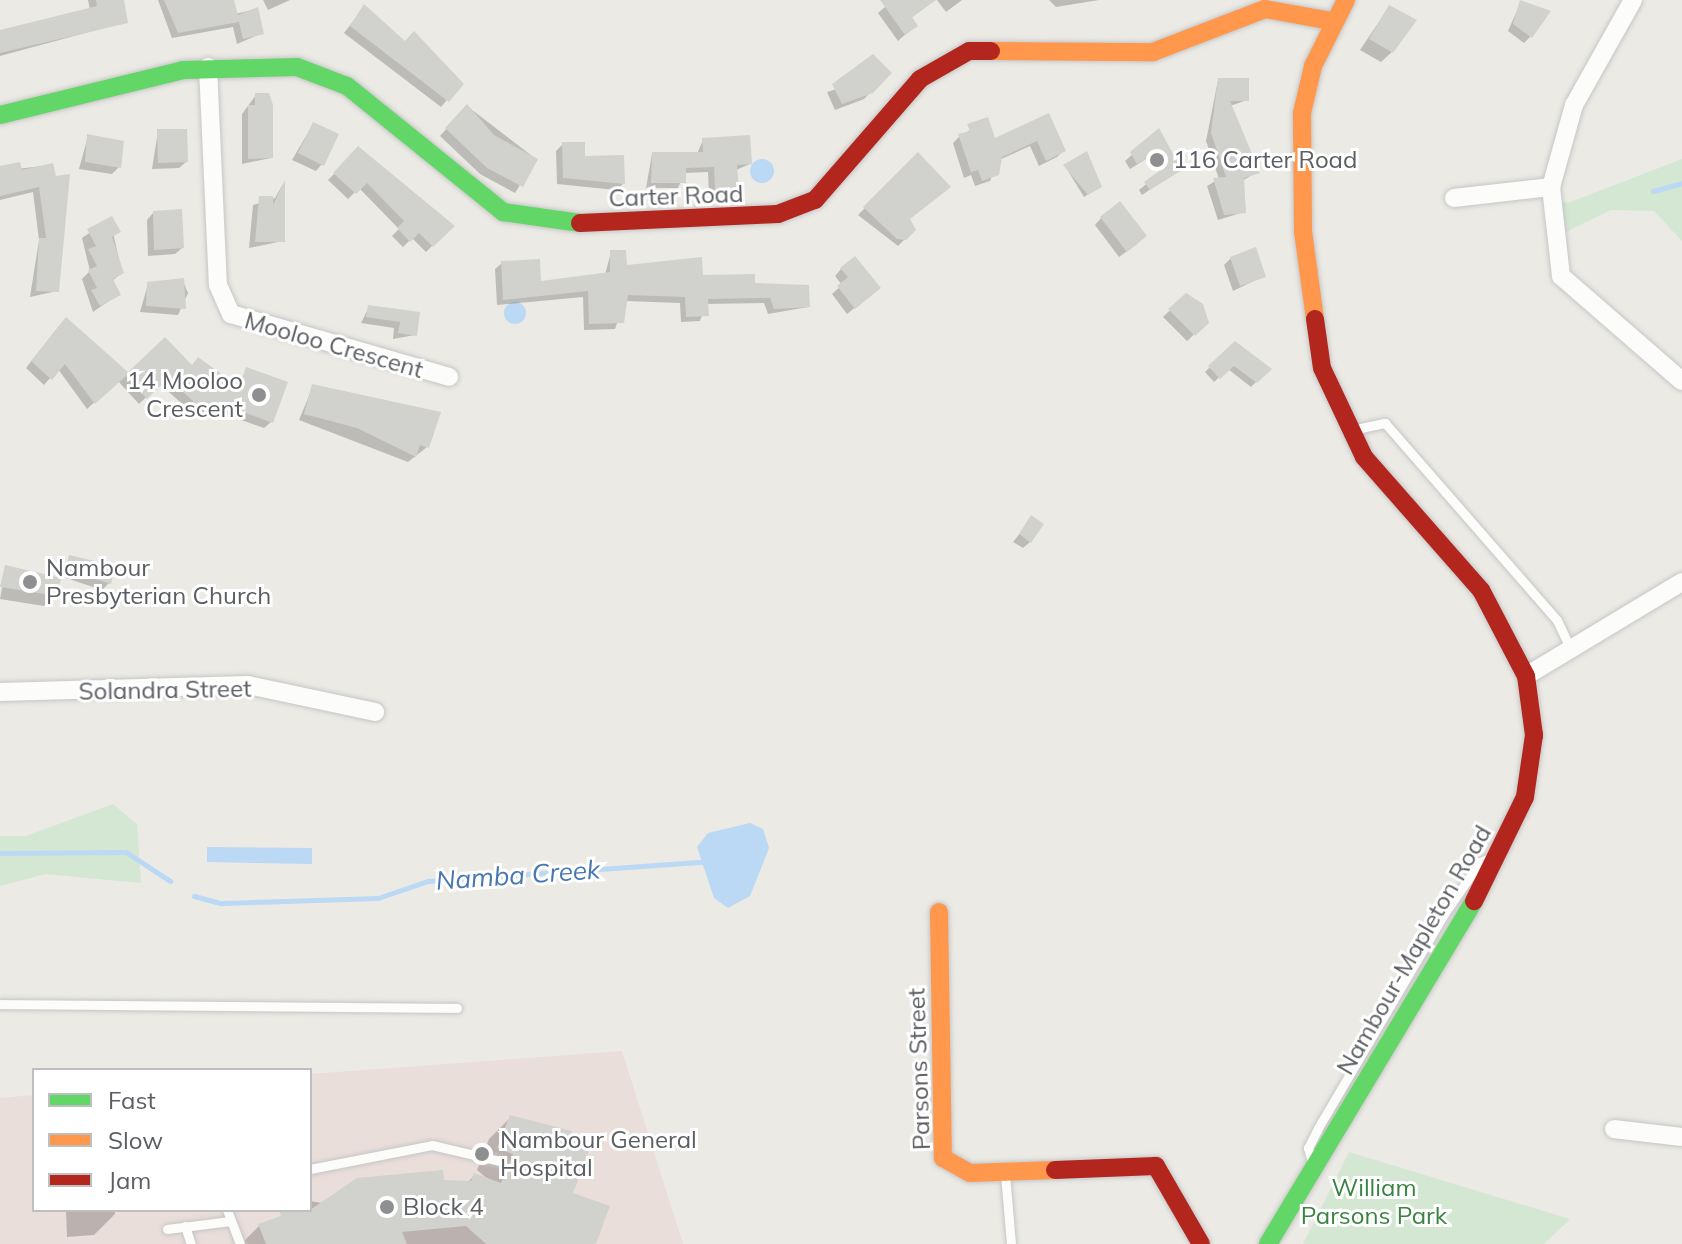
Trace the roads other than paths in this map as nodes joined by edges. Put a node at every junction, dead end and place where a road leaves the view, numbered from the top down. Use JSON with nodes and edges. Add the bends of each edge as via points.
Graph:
{"nodes":[{"id":1,"x":1346,"y":0,"type":"edge"},
{"id":2,"x":1621,"y":3,"type":"edge"},
{"id":3,"x":1332,"y":21,"type":"junction"},
{"id":4,"x":208,"y":67,"type":"junction"},
{"id":5,"x":0,"y":115,"type":"edge"},
{"id":6,"x":1551,"y":187,"type":"junction"},
{"id":7,"x":1454,"y":198,"type":"dead end"},
{"id":8,"x":449,"y":377,"type":"dead end"},
{"id":9,"x":1682,"y":381,"type":"edge"},
{"id":10,"x":1346,"y":427,"type":"junction"},
{"id":11,"x":1682,"y":582,"type":"edge"},
{"id":12,"x":1571,"y":650,"type":"junction"},
{"id":13,"x":1526,"y":676,"type":"junction"},
{"id":14,"x":0,"y":692,"type":"edge"},
{"id":15,"x":375,"y":712,"type":"dead end"},
{"id":16,"x":939,"y":912,"type":"dead end"},
{"id":17,"x":0,"y":1004,"type":"edge"},
{"id":18,"x":457,"y":1008,"type":"dead end"},
{"id":19,"x":1614,"y":1129,"type":"dead end"},
{"id":20,"x":1682,"y":1137,"type":"edge"},
{"id":21,"x":499,"y":1161,"type":"dead end"},
{"id":22,"x":312,"y":1169,"type":"edge"},
{"id":23,"x":1004,"y":1171,"type":"junction"},
{"id":24,"x":228,"y":1212,"type":"edge"},
{"id":25,"x":231,"y":1221,"type":"junction"},
{"id":26,"x":185,"y":1226,"type":"junction"},
{"id":27,"x":167,"y":1229,"type":"dead end"},
{"id":28,"x":191,"y":1244,"type":"edge"},
{"id":29,"x":240,"y":1244,"type":"edge"},
{"id":30,"x":1011,"y":1244,"type":"edge"},
{"id":31,"x":1201,"y":1244,"type":"edge"},
{"id":32,"x":1268,"y":1244,"type":"edge"}],
"edges":[{"from":1,"to":3,"type":"street","name":"Nambour-Mapleton Road"},
{"from":2,"to":6,"type":"street","via":[[1574,105]]},
{"from":3,"to":4,"type":"street","name":"Carter Road","via":[[1265,9],[1153,52],[969,51],[920,79],[815,200],[778,214],[728,218],[523,219],[493,207],[330,78],[297,67]]},
{"from":3,"to":10,"type":"street","name":"Nambour-Mapleton Road","via":[[1313,66],[1300,158],[1312,319]]},
{"from":4,"to":5,"type":"street","name":"Carter Road"},
{"from":4,"to":8,"type":"street","name":"Mooloo Crescent","via":[[218,285],[231,314]]},
{"from":6,"to":7,"type":"street"},
{"from":6,"to":9,"type":"street","via":[[1561,276]]},
{"from":10,"to":12,"type":"lane","via":[[1385,423],[1535,594]]},
{"from":10,"to":13,"type":"street","name":"Nambour-Mapleton Road","via":[[1481,590]]},
{"from":11,"to":12,"type":"street","via":[[1598,626]]},
{"from":12,"to":13,"type":"street"},
{"from":13,"to":32,"type":"street","name":"Nambour-Mapleton Road","via":[[1530,766],[1502,854]]},
{"from":14,"to":15,"type":"street","name":"Solandra Street","via":[[248,685]]},
{"from":16,"to":23,"type":"street","name":"Parsons Street","via":[[943,1158],[970,1173]]},
{"from":17,"to":18,"type":"lane"},
{"from":19,"to":20,"type":"street"},
{"from":21,"to":22,"type":"lane","via":[[432,1145]]},
{"from":23,"to":30,"type":"lane"},
{"from":23,"to":31,"type":"street","name":"Parsons Street","via":[[1156,1166]]},
{"from":24,"to":25,"type":"lane"},
{"from":25,"to":26,"type":"lane"},
{"from":25,"to":29,"type":"lane"},
{"from":26,"to":27,"type":"lane"},
{"from":26,"to":28,"type":"lane"}]}
